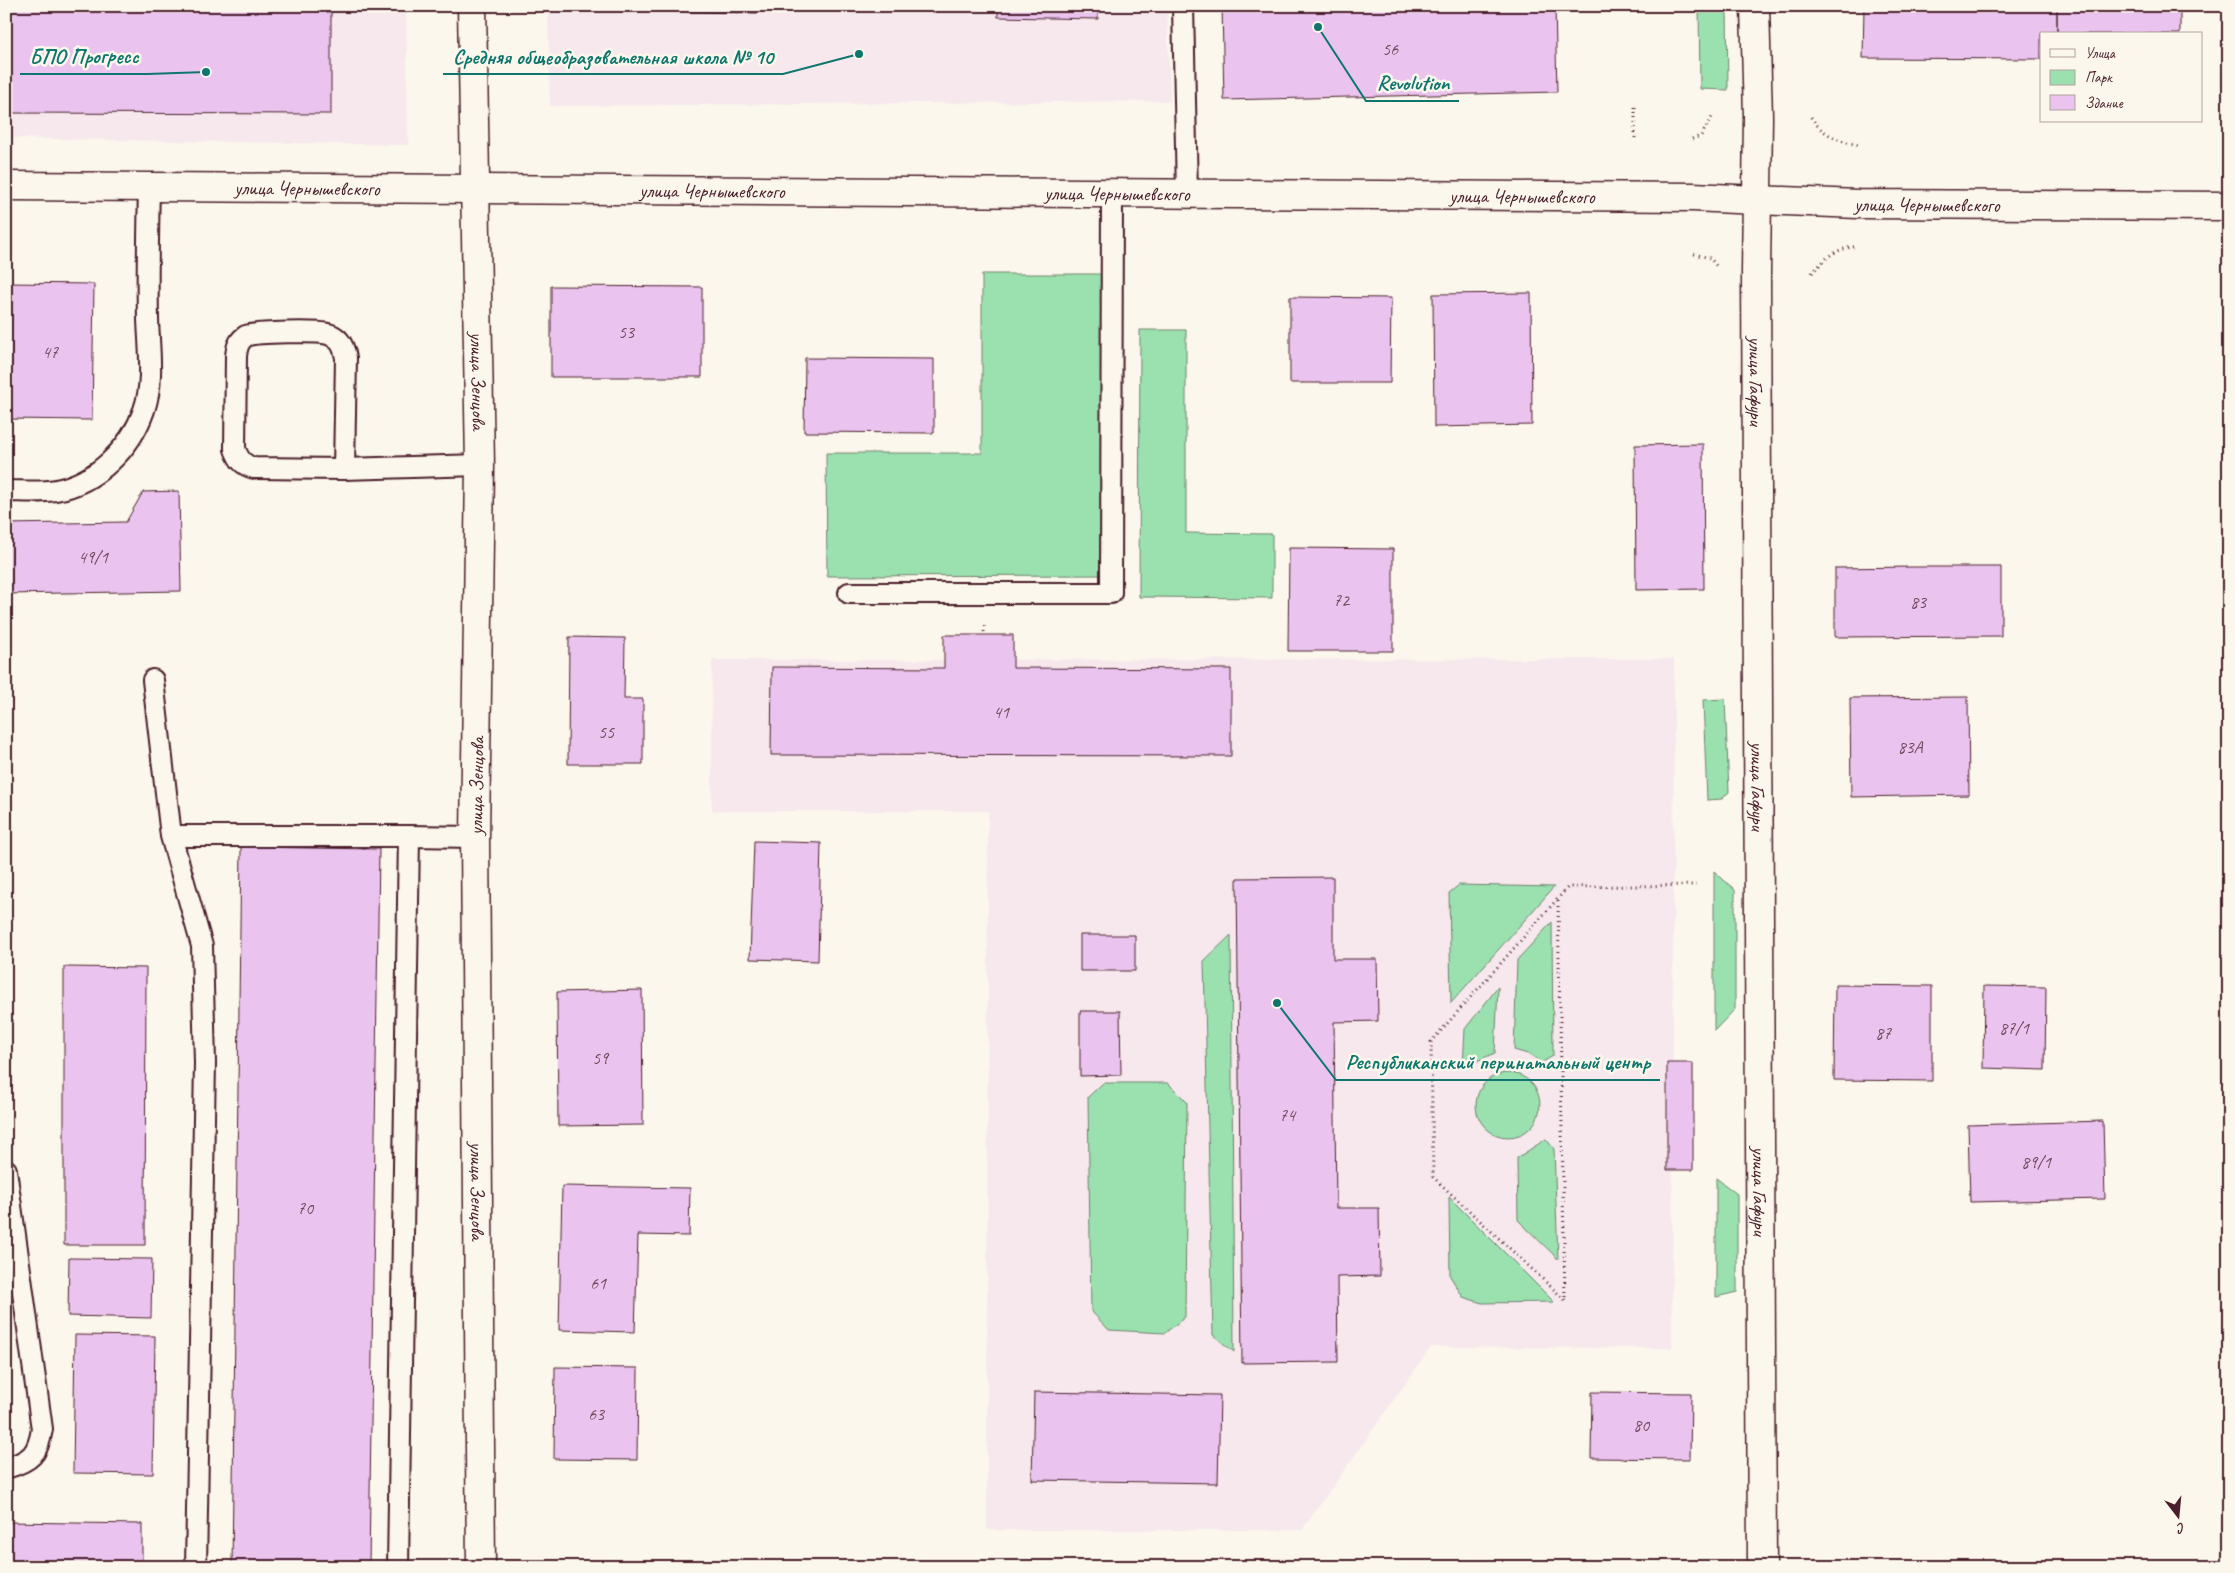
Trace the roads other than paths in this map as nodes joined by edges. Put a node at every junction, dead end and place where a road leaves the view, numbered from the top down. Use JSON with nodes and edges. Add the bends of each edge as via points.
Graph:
{"nodes":[{"id":1,"x":472,"y":6,"type":"edge"},
{"id":2,"x":1183,"y":6,"type":"edge"},
{"id":3,"x":1755,"y":6,"type":"edge"},
{"id":4,"x":6,"y":186,"type":"edge"},
{"id":5,"x":149,"y":187,"type":"junction"},
{"id":6,"x":476,"y":189,"type":"junction"},
{"id":7,"x":1112,"y":193,"type":"junction"},
{"id":8,"x":1187,"y":194,"type":"junction"},
{"id":9,"x":1757,"y":200,"type":"junction"},
{"id":10,"x":2229,"y":206,"type":"edge"},
{"id":11,"x":480,"y":464,"type":"junction"},
{"id":12,"x":344,"y":469,"type":"junction"},
{"id":13,"x":6,"y":491,"type":"edge"},
{"id":14,"x":849,"y":593,"type":"dead end"},
{"id":15,"x":153,"y":680,"type":"dead end"},
{"id":16,"x":171,"y":836,"type":"junction"},
{"id":17,"x":408,"y":836,"type":"junction"},
{"id":18,"x":475,"y":837,"type":"junction"},
{"id":19,"x":6,"y":1170,"type":"edge"},
{"id":20,"x":6,"y":1468,"type":"edge"},
{"id":21,"x":196,"y":1567,"type":"edge"},
{"id":22,"x":398,"y":1567,"type":"edge"},
{"id":23,"x":480,"y":1567,"type":"edge"},
{"id":24,"x":1762,"y":1567,"type":"edge"}],
"edges":[{"from":1,"to":6,"type":"street","name":"улица Зенцова"},
{"from":2,"to":8,"type":"lane"},
{"from":3,"to":9,"type":"street","name":"улица Гафури"},
{"from":4,"to":5,"type":"street","name":"улица Чернышевского"},
{"from":5,"to":6,"type":"street","name":"улица Чернышевского"},
{"from":5,"to":13,"type":"lane","via":[[149,386],[144,410],[128,442],[111,462],[87,479],[56,490]]},
{"from":6,"to":7,"type":"street","name":"улица Чернышевского"},
{"from":6,"to":11,"type":"street","name":"улица Зенцова"},
{"from":7,"to":8,"type":"street","name":"улица Чернышевского"},
{"from":7,"to":14,"type":"lane","via":[[1111,593]]},
{"from":8,"to":9,"type":"street","name":"улица Чернышевского"},
{"from":9,"to":10,"type":"street","name":"улица Чернышевского","via":[[1858,204]]},
{"from":9,"to":24,"type":"street","name":"улица Гафури"},
{"from":11,"to":12,"type":"lane"},
{"from":11,"to":18,"type":"street","name":"улица Зенцова"},
{"from":12,"to":12,"type":"lane","via":[[254,468],[239,460],[235,449],[236,356],[238,344],[244,337],[256,333],[328,334],[339,340],[346,358]]},
{"from":15,"to":16,"type":"lane"},
{"from":16,"to":17,"type":"lane"},
{"from":16,"to":21,"type":"lane","via":[[202,946],[205,1063]]},
{"from":17,"to":18,"type":"lane"},
{"from":17,"to":22,"type":"lane"},
{"from":18,"to":23,"type":"street","name":"улица Зенцова"},
{"from":19,"to":20,"type":"lane","via":[[42,1429],[33,1455],[22,1464]]}]}
